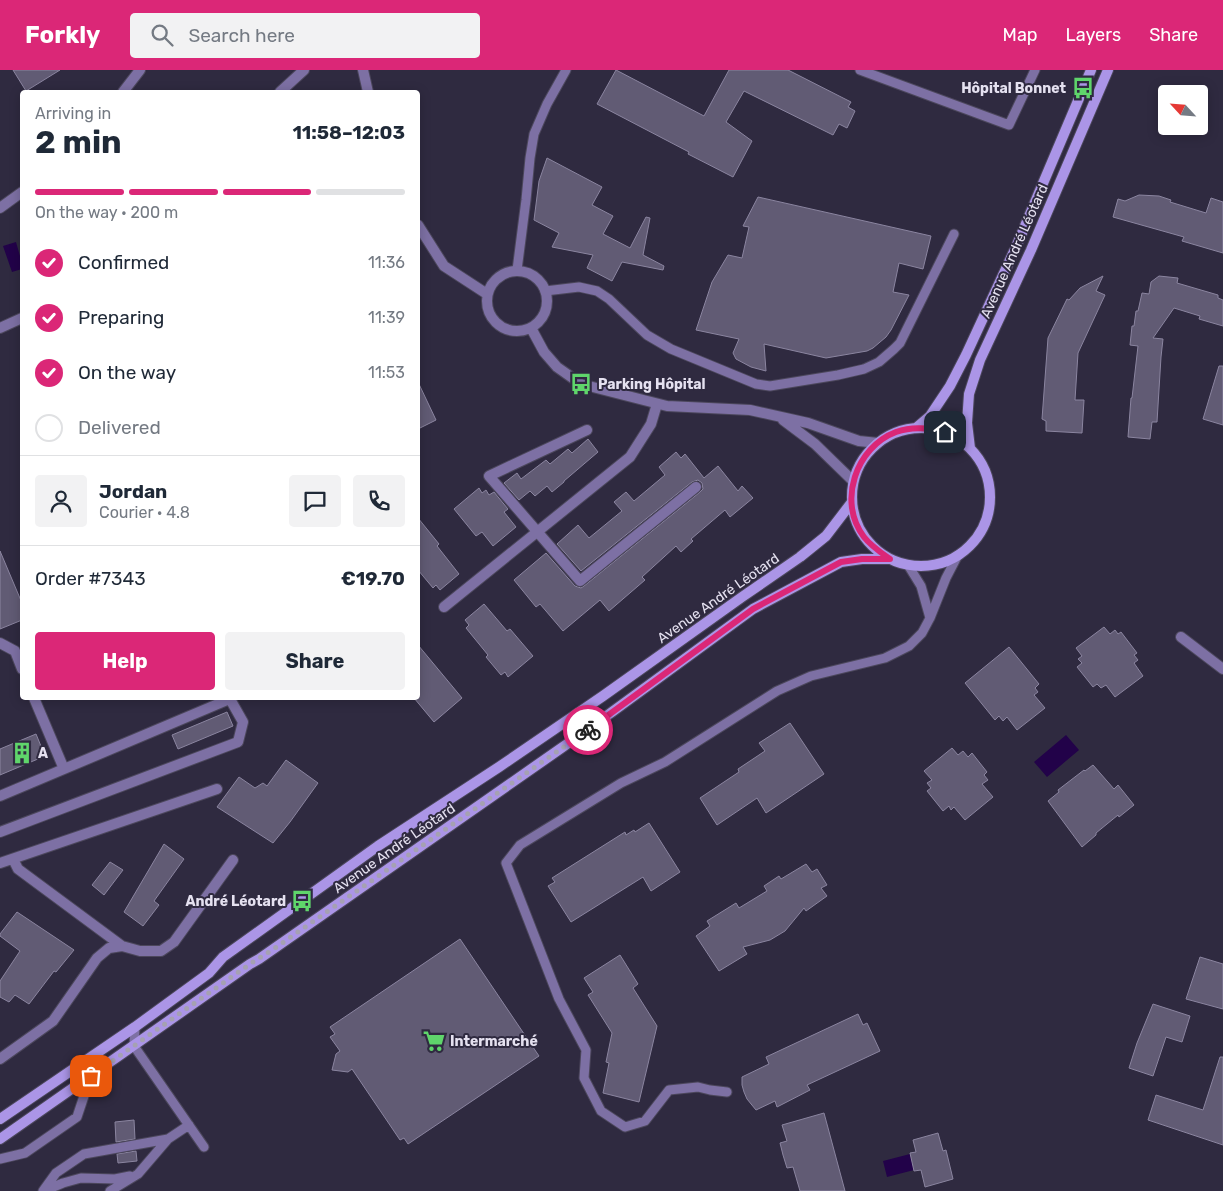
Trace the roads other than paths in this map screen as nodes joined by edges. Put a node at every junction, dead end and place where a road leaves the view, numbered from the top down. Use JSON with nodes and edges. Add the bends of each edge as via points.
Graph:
{"nodes":[{"id":1,"x":140,"y":70,"type":"edge"},
{"id":2,"x":304,"y":70,"type":"edge"},
{"id":3,"x":363,"y":70,"type":"edge"},
{"id":4,"x":566,"y":70,"type":"edge"},
{"id":5,"x":860,"y":70,"type":"edge"},
{"id":6,"x":1035,"y":70,"type":"edge"},
{"id":7,"x":1091,"y":70,"type":"edge"},
{"id":8,"x":1108,"y":70,"type":"edge"},
{"id":9,"x":125,"y":90,"type":"edge"},
{"id":10,"x":282,"y":90,"type":"edge"},
{"id":11,"x":368,"y":90,"type":"edge"},
{"id":12,"x":20,"y":193,"type":"edge"},
{"id":13,"x":0,"y":208,"type":"edge"},
{"id":14,"x":420,"y":228,"type":"edge"},
{"id":15,"x":954,"y":234,"type":"dead end"},
{"id":16,"x":517,"y":270,"type":"junction"},
{"id":17,"x":545,"y":292,"type":"junction"},
{"id":18,"x":487,"y":294,"type":"junction"},
{"id":19,"x":20,"y":319,"type":"edge"},
{"id":20,"x":0,"y":328,"type":"edge"},
{"id":21,"x":531,"y":328,"type":"junction"},
{"id":22,"x":657,"y":404,"type":"junction"},
{"id":23,"x":778,"y":416,"type":"junction"},
{"id":24,"x":916,"y":428,"type":"junction"},
{"id":25,"x":586,"y":430,"type":"dead end"},
{"id":26,"x":878,"y":442,"type":"junction"},
{"id":27,"x":970,"y":448,"type":"junction"},
{"id":28,"x":853,"y":482,"type":"junction"},
{"id":29,"x":696,"y":487,"type":"dead end"},
{"id":30,"x":852,"y":502,"type":"junction"},
{"id":31,"x":537,"y":532,"type":"junction"},
{"id":32,"x":958,"y":555,"type":"junction"},
{"id":33,"x":890,"y":559,"type":"junction"},
{"id":34,"x":908,"y":565,"type":"junction"},
{"id":35,"x":444,"y":607,"type":"dead end"},
{"id":36,"x":930,"y":618,"type":"junction"},
{"id":37,"x":1181,"y":637,"type":"dead end"},
{"id":38,"x":0,"y":643,"type":"edge"},
{"id":39,"x":20,"y":664,"type":"edge"},
{"id":40,"x":1223,"y":668,"type":"edge"},
{"id":41,"x":35,"y":700,"type":"edge"},
{"id":42,"x":215,"y":700,"type":"edge"},
{"id":43,"x":232,"y":700,"type":"edge"},
{"id":44,"x":64,"y":769,"type":"junction"},
{"id":45,"x":217,"y":789,"type":"dead end"},
{"id":46,"x":0,"y":796,"type":"edge"},
{"id":47,"x":0,"y":832,"type":"edge"},
{"id":48,"x":13,"y":859,"type":"junction"},
{"id":49,"x":233,"y":860,"type":"dead end"},
{"id":50,"x":0,"y":863,"type":"edge"},
{"id":51,"x":122,"y":946,"type":"junction"},
{"id":52,"x":135,"y":1026,"type":"junction"},
{"id":53,"x":134,"y":1046,"type":"junction"},
{"id":54,"x":0,"y":1059,"type":"edge"},
{"id":55,"x":91,"y":1076,"type":"junction"},
{"id":56,"x":727,"y":1092,"type":"dead end"},
{"id":57,"x":0,"y":1119,"type":"edge"},
{"id":58,"x":189,"y":1125,"type":"junction"},
{"id":59,"x":0,"y":1139,"type":"edge"},
{"id":60,"x":168,"y":1140,"type":"junction"},
{"id":61,"x":204,"y":1147,"type":"dead end"},
{"id":62,"x":0,"y":1160,"type":"edge"},
{"id":63,"x":138,"y":1174,"type":"junction"},
{"id":64,"x":44,"y":1191,"type":"edge"},
{"id":65,"x":110,"y":1191,"type":"edge"}],
"edges":[{"from":1,"to":9,"type":"street"},
{"from":2,"to":10,"type":"street"},
{"from":3,"to":11,"type":"street"},
{"from":4,"to":16,"type":"lane","via":[[546,104],[534,134]]},
{"from":5,"to":6,"type":"lane","via":[[1009,125]]},
{"from":7,"to":24,"type":"main road","name":"Avenue André Léotard","via":[[966,355],[930,416]]},
{"from":8,"to":27,"type":"main road","name":"Avenue André Léotard","via":[[980,360],[969,394],[967,423]]},
{"from":12,"to":13,"type":"street"},
{"from":14,"to":18,"type":"street","via":[[444,266]]},
{"from":15,"to":17,"type":"lane","via":[[900,343],[879,362],[838,375],[770,386],[756,384],[671,349],[647,335],[597,291],[580,288]]},
{"from":16,"to":17,"type":"street","via":[[536,278]]},
{"from":16,"to":18,"type":"street","via":[[497,278]]},
{"from":17,"to":21,"type":"street","via":[[547,306],[544,316]]},
{"from":18,"to":21,"type":"street","via":[[488,313],[493,321],[510,331]]},
{"from":19,"to":20,"type":"street"},
{"from":21,"to":22,"type":"street","via":[[557,367],[581,384]]},
{"from":22,"to":23,"type":"street","via":[[750,410]]},
{"from":22,"to":31,"type":"street","via":[[651,424],[630,457]]},
{"from":23,"to":26,"type":"street","via":[[859,441]]},
{"from":23,"to":28,"type":"street","via":[[814,444]]},
{"from":24,"to":26,"type":"main road","via":[[896,432]]},
{"from":24,"to":27,"type":"main road","via":[[945,432]]},
{"from":25,"to":31,"type":"street","via":[[489,476]]},
{"from":26,"to":28,"type":"main road","via":[[866,454]]},
{"from":27,"to":32,"type":"main road","via":[[986,474],[989,504],[979,533]]},
{"from":28,"to":30,"type":"main road"},
{"from":29,"to":31,"type":"street","via":[[580,581]]},
{"from":30,"to":33,"type":"main road","via":[[863,536]]},
{"from":30,"to":52,"type":"main road","name":"Avenue André Léotard","via":[[826,536],[800,557],[595,702],[378,846],[223,957],[209,973]]},
{"from":31,"to":35,"type":"street"},
{"from":32,"to":34,"type":"main road","via":[[934,565]]},
{"from":32,"to":36,"type":"lane"},
{"from":33,"to":34,"type":"main road"},
{"from":33,"to":53,"type":"main road","name":"Avenue André Léotard","via":[[841,562],[753,609],[590,728]]},
{"from":34,"to":36,"type":"lane","via":[[921,586]]},
{"from":36,"to":56,"type":"lane","via":[[922,633],[909,646],[885,658],[811,676],[776,691],[665,762],[621,783],[520,845],[506,863],[559,999],[586,1050],[584,1078],[601,1111],[625,1127],[645,1121],[670,1090],[698,1086]]},
{"from":37,"to":40,"type":"street"},
{"from":38,"to":39,"type":"street","via":[[15,651]]},
{"from":41,"to":44,"type":"street"},
{"from":42,"to":44,"type":"street"},
{"from":43,"to":47,"type":"street","via":[[243,722],[238,742]]},
{"from":44,"to":46,"type":"street"},
{"from":45,"to":48,"type":"street"},
{"from":48,"to":50,"type":"street"},
{"from":48,"to":51,"type":"street","via":[[18,869]]},
{"from":49,"to":51,"type":"street","via":[[174,942],[161,951],[140,952]]},
{"from":51,"to":54,"type":"street","via":[[109,948],[96,958],[53,1022]]},
{"from":52,"to":53,"type":"lane"},
{"from":52,"to":57,"type":"main road","name":"Avenue André Léotard"},
{"from":53,"to":55,"type":"main road","name":"Avenue André Léotard"},
{"from":53,"to":58,"type":"lane"},
{"from":55,"to":59,"type":"main road","name":"Avenue André Léotard"},
{"from":55,"to":62,"type":"lane","via":[[77,1118],[25,1153]]},
{"from":58,"to":60,"type":"lane"},
{"from":58,"to":61,"type":"lane"},
{"from":60,"to":63,"type":"lane"},
{"from":60,"to":64,"type":"lane","via":[[84,1154],[56,1173]]},
{"from":63,"to":64,"type":"lane","via":[[115,1179],[81,1178]]},
{"from":63,"to":65,"type":"lane"}]}
